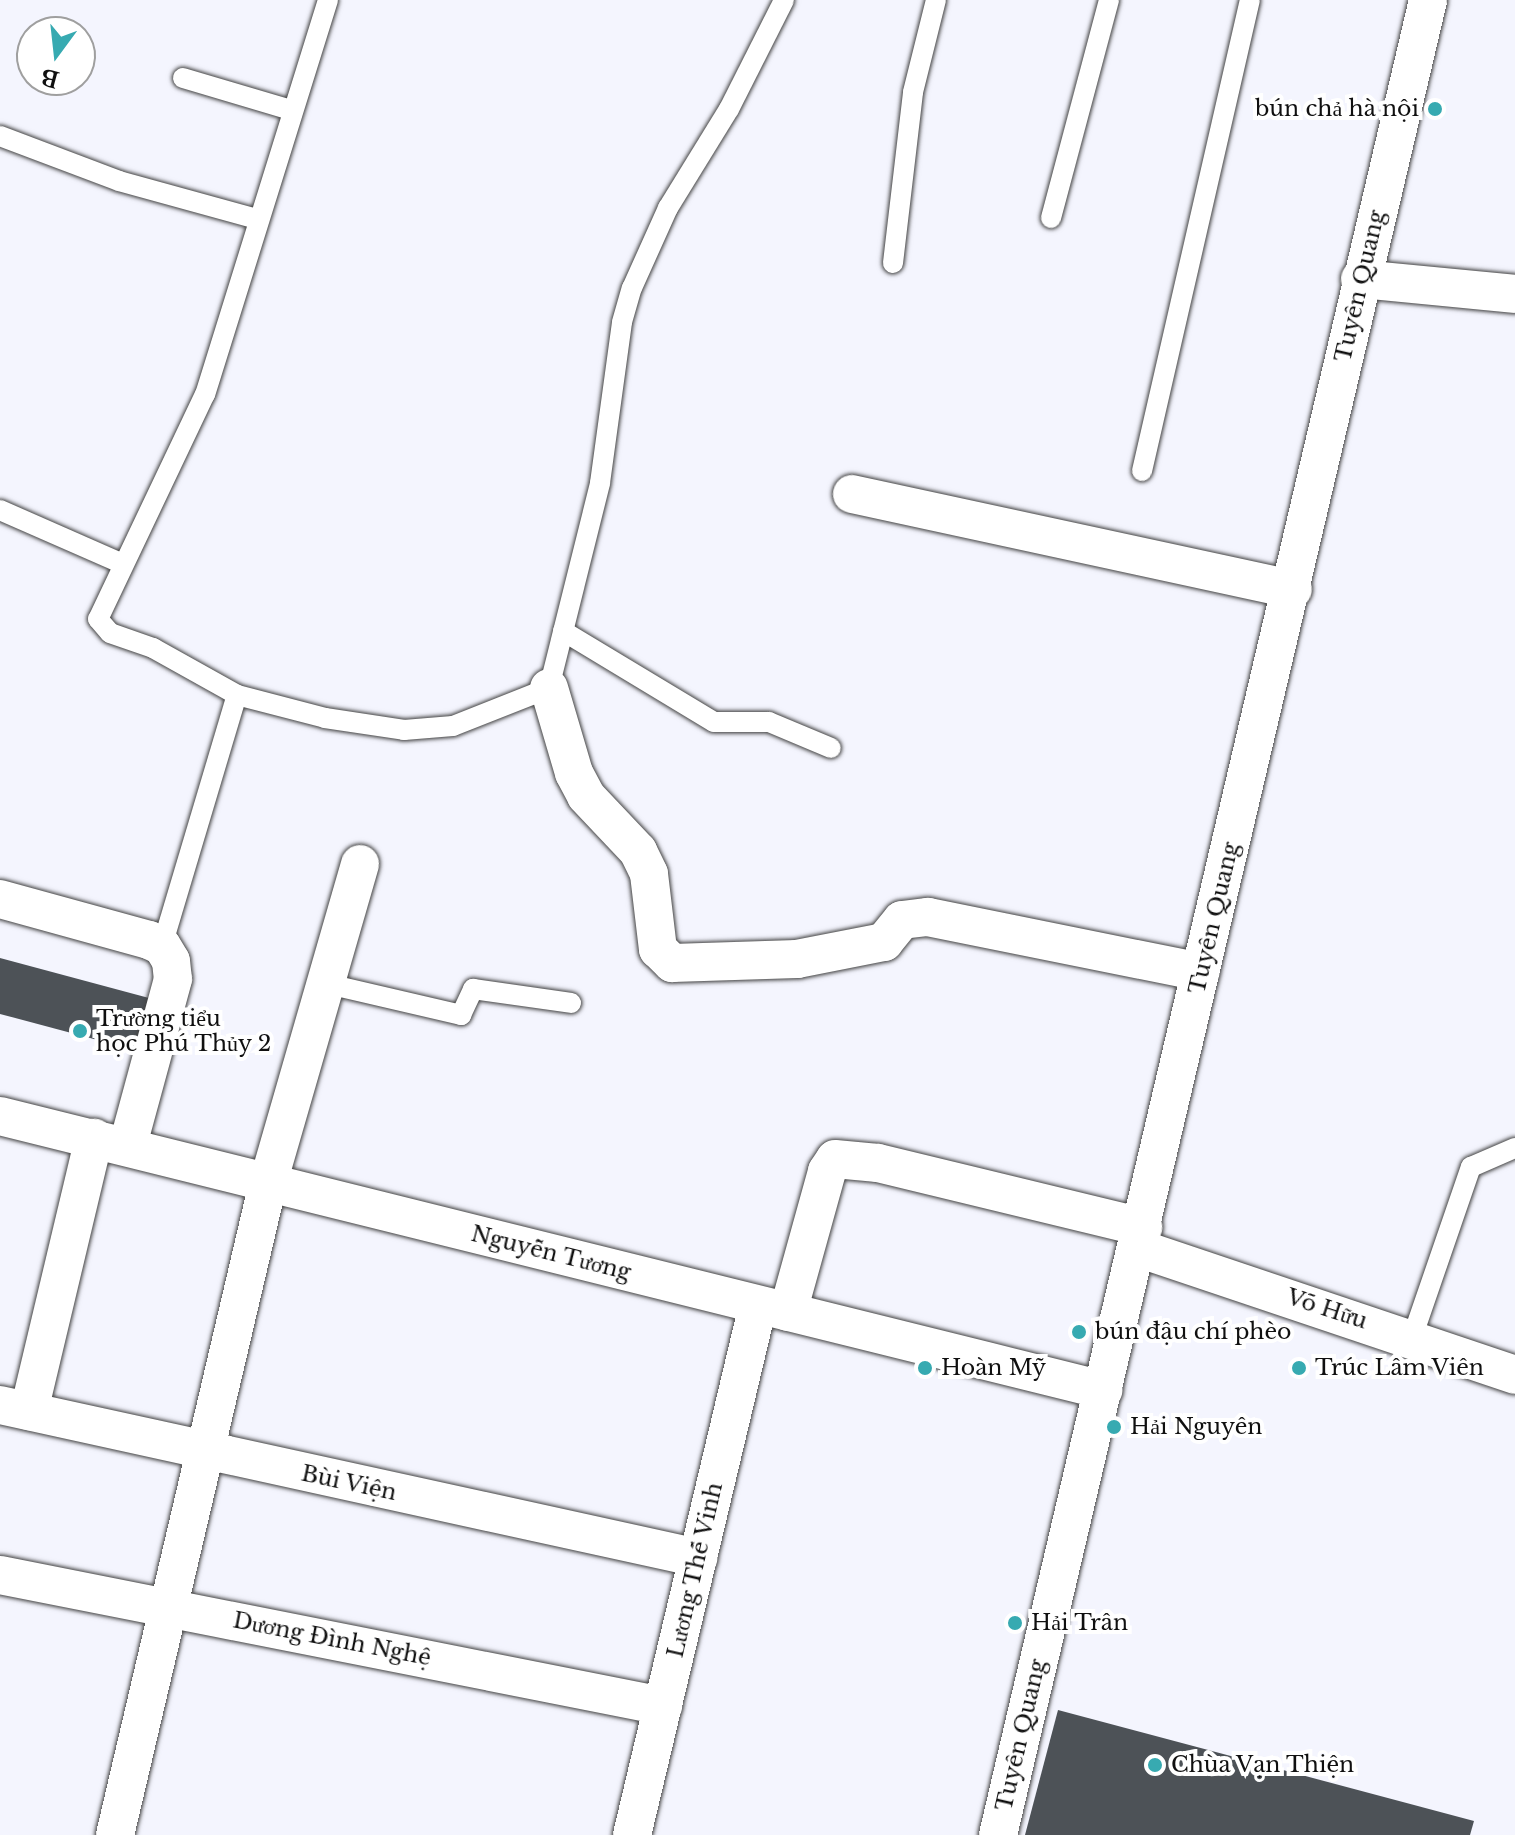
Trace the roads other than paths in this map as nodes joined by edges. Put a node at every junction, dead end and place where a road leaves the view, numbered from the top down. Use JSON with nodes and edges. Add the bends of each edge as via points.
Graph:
{"nodes":[{"id":1,"x":328,"y":0,"type":"edge"},
{"id":2,"x":784,"y":0,"type":"edge"},
{"id":3,"x":936,"y":0,"type":"edge"},
{"id":4,"x":1109,"y":0,"type":"edge"},
{"id":5,"x":1250,"y":0,"type":"edge"},
{"id":6,"x":1428,"y":0,"type":"edge"},
{"id":7,"x":183,"y":78,"type":"dead end"},
{"id":8,"x":291,"y":110,"type":"junction"},
{"id":9,"x":0,"y":136,"type":"edge"},
{"id":10,"x":1051,"y":218,"type":"dead end"},
{"id":11,"x":257,"y":219,"type":"junction"},
{"id":12,"x":893,"y":263,"type":"dead end"},
{"id":13,"x":1360,"y":279,"type":"junction"},
{"id":14,"x":1515,"y":294,"type":"edge"},
{"id":15,"x":1142,"y":471,"type":"dead end"},
{"id":16,"x":852,"y":494,"type":"dead end"},
{"id":17,"x":0,"y":510,"type":"edge"},
{"id":18,"x":123,"y":564,"type":"junction"},
{"id":19,"x":1293,"y":589,"type":"junction"},
{"id":20,"x":563,"y":631,"type":"junction"},
{"id":21,"x":549,"y":688,"type":"junction"},
{"id":22,"x":237,"y":695,"type":"junction"},
{"id":23,"x":831,"y":748,"type":"dead end"},
{"id":24,"x":360,"y":864,"type":"dead end"},
{"id":25,"x":0,"y":899,"type":"edge"},
{"id":26,"x":162,"y":946,"type":"junction"},
{"id":27,"x":1201,"y":972,"type":"junction"},
{"id":28,"x":328,"y":984,"type":"junction"},
{"id":29,"x":571,"y":1003,"type":"dead end"},
{"id":30,"x":0,"y":1116,"type":"edge"},
{"id":31,"x":111,"y":1142,"type":"junction"},
{"id":32,"x":1515,"y":1148,"type":"edge"},
{"id":33,"x":268,"y":1183,"type":"junction"},
{"id":34,"x":1141,"y":1238,"type":"junction"},
{"id":35,"x":773,"y":1309,"type":"junction"},
{"id":36,"x":1412,"y":1338,"type":"junction"},
{"id":37,"x":1515,"y":1375,"type":"edge"},
{"id":38,"x":1103,"y":1390,"type":"junction"},
{"id":39,"x":14,"y":1408,"type":"edge"},
{"id":40,"x":205,"y":1452,"type":"junction"},
{"id":41,"x":698,"y":1558,"type":"junction"},
{"id":42,"x":0,"y":1575,"type":"edge"},
{"id":43,"x":167,"y":1606,"type":"junction"},
{"id":44,"x":663,"y":1706,"type":"junction"},
{"id":45,"x":115,"y":1835,"type":"edge"},
{"id":46,"x":632,"y":1835,"type":"edge"},
{"id":47,"x":998,"y":1835,"type":"edge"}],
"edges":[{"from":1,"to":8,"type":"lane"},
{"from":2,"to":20,"type":"lane","via":[[729,109],[668,208],[632,288],[622,322],[600,483]]},
{"from":3,"to":12,"type":"lane","via":[[913,92]]},
{"from":4,"to":10,"type":"lane"},
{"from":5,"to":15,"type":"lane"},
{"from":6,"to":13,"type":"street","name":"Tuyên Quang"},
{"from":7,"to":8,"type":"lane"},
{"from":8,"to":11,"type":"lane"},
{"from":9,"to":11,"type":"lane","via":[[119,181]]},
{"from":11,"to":18,"type":"lane","via":[[205,394]]},
{"from":13,"to":14,"type":"street"},
{"from":13,"to":19,"type":"street","name":"Tuyên Quang"},
{"from":16,"to":19,"type":"street"},
{"from":17,"to":18,"type":"lane"},
{"from":18,"to":22,"type":"lane","via":[[99,608],[101,627],[153,648]]},
{"from":19,"to":27,"type":"street","name":"Tuyên Quang"},
{"from":20,"to":21,"type":"lane"},
{"from":20,"to":23,"type":"lane","via":[[714,722],[769,722]]},
{"from":21,"to":22,"type":"lane","via":[[453,726],[428,729],[325,718]]},
{"from":21,"to":27,"type":"street","via":[[586,796],[638,851],[649,874],[658,949],[672,963],[797,959],[884,942],[902,920],[928,917]]},
{"from":22,"to":26,"type":"lane"},
{"from":24,"to":28,"type":"street"},
{"from":25,"to":26,"type":"street"},
{"from":26,"to":31,"type":"street","via":[[173,979]]},
{"from":27,"to":34,"type":"street","name":"Tuyên Quang"},
{"from":28,"to":29,"type":"lane","via":[[461,1015],[473,989]]},
{"from":28,"to":33,"type":"street"},
{"from":30,"to":31,"type":"street","name":"Nguyễn Tương"},
{"from":31,"to":33,"type":"street","name":"Nguyễn Tương"},
{"from":31,"to":39,"type":"street"},
{"from":32,"to":36,"type":"lane","via":[[1471,1167]]},
{"from":33,"to":35,"type":"street","name":"Nguyễn Tương"},
{"from":33,"to":40,"type":"street"},
{"from":34,"to":35,"type":"street","name":"Võ Hữu","via":[[878,1163],[835,1159]]},
{"from":34,"to":36,"type":"street","name":"Võ Hữu"},
{"from":34,"to":38,"type":"street","name":"Tuyên Quang"},
{"from":35,"to":38,"type":"street","name":"Nguyễn Tương"},
{"from":35,"to":41,"type":"street","name":"Lương Thế Vinh"},
{"from":36,"to":37,"type":"street","name":"Võ Hữu"},
{"from":38,"to":47,"type":"street","name":"Tuyên Quang"},
{"from":39,"to":40,"type":"street","name":"Bùi Viện"},
{"from":40,"to":41,"type":"street","name":"Bùi Viện"},
{"from":40,"to":43,"type":"street"},
{"from":41,"to":44,"type":"street","name":"Lương Thế Vinh"},
{"from":42,"to":43,"type":"street","name":"Dương Đình Nghệ"},
{"from":43,"to":44,"type":"street","name":"Dương Đình Nghệ"},
{"from":43,"to":45,"type":"street"},
{"from":44,"to":46,"type":"street","name":"Lương Thế Vinh"}]}
